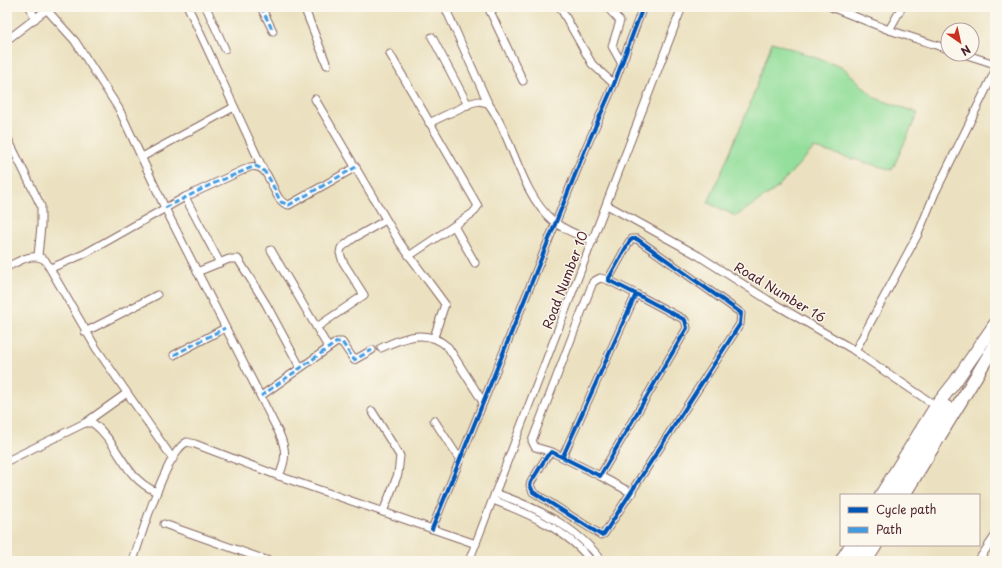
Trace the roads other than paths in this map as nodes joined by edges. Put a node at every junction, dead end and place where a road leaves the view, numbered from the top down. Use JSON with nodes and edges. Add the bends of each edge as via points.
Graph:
{"nodes":[{"id":1,"x":30,"y":7,"type":"edge"},
{"id":2,"x":188,"y":7,"type":"edge"},
{"id":3,"x":206,"y":7,"type":"edge"},
{"id":4,"x":261,"y":7,"type":"edge"},
{"id":5,"x":304,"y":7,"type":"edge"},
{"id":6,"x":445,"y":7,"type":"edge"},
{"id":7,"x":497,"y":7,"type":"edge"},
{"id":8,"x":560,"y":7,"type":"edge"},
{"id":9,"x":608,"y":7,"type":"edge"},
{"id":10,"x":642,"y":7,"type":"edge"},
{"id":11,"x":682,"y":7,"type":"edge"},
{"id":12,"x":831,"y":7,"type":"edge"},
{"id":13,"x":902,"y":7,"type":"edge"},
{"id":14,"x":48,"y":8,"type":"edge"},
{"id":15,"x":489,"y":9,"type":"edge"},
{"id":16,"x":35,"y":19,"type":"junction"},
{"id":17,"x":889,"y":30,"type":"junction"},
{"id":18,"x":273,"y":31,"type":"dead end"},
{"id":19,"x":432,"y":37,"type":"dead end"},
{"id":20,"x":7,"y":40,"type":"edge"},
{"id":21,"x":940,"y":46,"type":"edge"},
{"id":22,"x":225,"y":49,"type":"dead end"},
{"id":23,"x":390,"y":54,"type":"dead end"},
{"id":24,"x":980,"y":59,"type":"edge"},
{"id":25,"x":622,"y":64,"type":"junction"},
{"id":26,"x":995,"y":64,"type":"edge"},
{"id":27,"x":327,"y":65,"type":"dead end"},
{"id":28,"x":995,"y":72,"type":"edge"},
{"id":29,"x":523,"y":81,"type":"dead end"},
{"id":30,"x":614,"y":84,"type":"junction"},
{"id":31,"x":315,"y":99,"type":"dead end"},
{"id":32,"x":488,"y":103,"type":"junction"},
{"id":33,"x":468,"y":105,"type":"junction"},
{"id":34,"x":234,"y":106,"type":"junction"},
{"id":35,"x":429,"y":123,"type":"junction"},
{"id":36,"x":7,"y":137,"type":"edge"},
{"id":37,"x":142,"y":157,"type":"junction"},
{"id":38,"x":356,"y":167,"type":"junction"},
{"id":39,"x":262,"y":169,"type":"junction"},
{"id":40,"x":185,"y":197,"type":"junction"},
{"id":41,"x":607,"y":205,"type":"junction"},
{"id":42,"x":165,"y":208,"type":"junction"},
{"id":43,"x":386,"y":220,"type":"junction"},
{"id":44,"x":556,"y":223,"type":"junction"},
{"id":45,"x":454,"y":226,"type":"junction"},
{"id":46,"x":593,"y":241,"type":"junction"},
{"id":47,"x":271,"y":250,"type":"dead end"},
{"id":48,"x":38,"y":256,"type":"junction"},
{"id":49,"x":409,"y":256,"type":"junction"},
{"id":50,"x":220,"y":263,"type":"junction"},
{"id":51,"x":475,"y":264,"type":"dead end"},
{"id":52,"x":7,"y":267,"type":"edge"},
{"id":53,"x":51,"y":268,"type":"junction"},
{"id":54,"x":197,"y":272,"type":"junction"},
{"id":55,"x":608,"y":280,"type":"junction"},
{"id":56,"x":636,"y":294,"type":"junction"},
{"id":57,"x":157,"y":295,"type":"dead end"},
{"id":58,"x":995,"y":324,"type":"edge"},
{"id":59,"x":317,"y":326,"type":"junction"},
{"id":60,"x":226,"y":328,"type":"junction"},
{"id":61,"x":86,"y":332,"type":"junction"},
{"id":62,"x":434,"y":337,"type":"junction"},
{"id":63,"x":995,"y":345,"type":"edge"},
{"id":64,"x":328,"y":347,"type":"junction"},
{"id":65,"x":381,"y":348,"type":"dead end"},
{"id":66,"x":372,"y":350,"type":"dead end"},
{"id":67,"x":855,"y":351,"type":"junction"},
{"id":68,"x":174,"y":355,"type":"dead end"},
{"id":69,"x":300,"y":367,"type":"junction"},
{"id":70,"x":955,"y":382,"type":"junction"},
{"id":71,"x":967,"y":390,"type":"junction"},
{"id":72,"x":128,"y":393,"type":"junction"},
{"id":73,"x":261,"y":396,"type":"junction"},
{"id":74,"x":953,"y":398,"type":"junction"},
{"id":75,"x":483,"y":402,"type":"junction"},
{"id":76,"x":936,"y":406,"type":"junction"},
{"id":77,"x":372,"y":411,"type":"dead end"},
{"id":78,"x":434,"y":420,"type":"dead end"},
{"id":79,"x":85,"y":423,"type":"junction"},
{"id":80,"x":552,"y":452,"type":"junction"},
{"id":81,"x":563,"y":456,"type":"junction"},
{"id":82,"x":173,"y":459,"type":"junction"},
{"id":83,"x":460,"y":460,"type":"junction"},
{"id":84,"x":7,"y":461,"type":"edge"},
{"id":85,"x":279,"y":476,"type":"junction"},
{"id":86,"x":600,"y":476,"type":"junction"},
{"id":87,"x":157,"y":492,"type":"junction"},
{"id":88,"x":533,"y":492,"type":"junction"},
{"id":89,"x":495,"y":493,"type":"junction"},
{"id":90,"x":632,"y":493,"type":"junction"},
{"id":91,"x":882,"y":494,"type":"edge"},
{"id":92,"x":894,"y":494,"type":"edge"},
{"id":93,"x":905,"y":494,"type":"edge"},
{"id":94,"x":492,"y":500,"type":"junction"},
{"id":95,"x":528,"y":505,"type":"junction"},
{"id":96,"x":383,"y":512,"type":"junction"},
{"id":97,"x":525,"y":512,"type":"junction"},
{"id":98,"x":164,"y":524,"type":"dead end"},
{"id":99,"x":432,"y":529,"type":"junction"},
{"id":100,"x":995,"y":536,"type":"edge"},
{"id":101,"x":476,"y":544,"type":"junction"},
{"id":102,"x":850,"y":546,"type":"edge"},
{"id":103,"x":863,"y":546,"type":"edge"},
{"id":104,"x":875,"y":546,"type":"edge"},
{"id":105,"x":133,"y":561,"type":"edge"},
{"id":106,"x":269,"y":561,"type":"edge"},
{"id":107,"x":469,"y":561,"type":"edge"},
{"id":108,"x":591,"y":561,"type":"edge"},
{"id":109,"x":602,"y":561,"type":"edge"},
{"id":110,"x":841,"y":561,"type":"edge"},
{"id":111,"x":855,"y":561,"type":"edge"},
{"id":112,"x":866,"y":561,"type":"edge"},
{"id":113,"x":978,"y":561,"type":"edge"}],
"edges":[{"from":1,"to":16,"type":"street"},
{"from":2,"to":34,"type":"street"},
{"from":3,"to":22,"type":"street"},
{"from":4,"to":18,"type":"street"},
{"from":5,"to":27,"type":"street"},
{"from":6,"to":32,"type":"street"},
{"from":7,"to":15,"type":"street"},
{"from":8,"to":30,"type":"street","via":[[592,64]]},
{"from":9,"to":25,"type":"street","via":[[620,21],[612,46]]},
{"from":10,"to":25,"type":"street"},
{"from":11,"to":41,"type":"street","name":"Road Number 10"},
{"from":12,"to":17,"type":"street"},
{"from":13,"to":17,"type":"street"},
{"from":14,"to":16,"type":"street"},
{"from":14,"to":37,"type":"street","via":[[106,88]]},
{"from":15,"to":29,"type":"street"},
{"from":16,"to":20,"type":"street"},
{"from":17,"to":21,"type":"street"},
{"from":19,"to":33,"type":"street"},
{"from":23,"to":35,"type":"street"},
{"from":24,"to":26,"type":"street"},
{"from":25,"to":30,"type":"street"},
{"from":28,"to":67,"type":"street","via":[[935,193],[918,234]]},
{"from":30,"to":44,"type":"street"},
{"from":31,"to":38,"type":"street"},
{"from":32,"to":33,"type":"street","via":[[478,101]]},
{"from":32,"to":44,"type":"street","via":[[538,203]]},
{"from":33,"to":35,"type":"street"},
{"from":34,"to":37,"type":"street"},
{"from":34,"to":39,"type":"street"},
{"from":35,"to":45,"type":"street","via":[[478,206],[476,211]]},
{"from":36,"to":48,"type":"street","via":[[41,206]]},
{"from":37,"to":42,"type":"street"},
{"from":38,"to":39,"type":"street","via":[[289,205],[281,202]]},
{"from":38,"to":43,"type":"street"},
{"from":39,"to":40,"type":"street","via":[[250,167]]},
{"from":40,"to":42,"type":"street"},
{"from":40,"to":50,"type":"street"},
{"from":41,"to":46,"type":"street","name":"Road Number 10"},
{"from":41,"to":67,"type":"street","name":"Road Number 16","via":[[699,256]]},
{"from":42,"to":53,"type":"street","via":[[84,254]]},
{"from":42,"to":54,"type":"street"},
{"from":43,"to":49,"type":"street"},
{"from":43,"to":59,"type":"street","via":[[341,248],[343,262],[364,295]]},
{"from":44,"to":46,"type":"street","via":[[569,232]]},
{"from":44,"to":75,"type":"street"},
{"from":45,"to":49,"type":"street"},
{"from":45,"to":51,"type":"street"},
{"from":46,"to":89,"type":"street","name":"Road Number 10"},
{"from":47,"to":59,"type":"street"},
{"from":48,"to":52,"type":"street"},
{"from":48,"to":53,"type":"street"},
{"from":49,"to":62,"type":"street","via":[[444,304]]},
{"from":50,"to":54,"type":"street"},
{"from":50,"to":69,"type":"street","via":[[235,258],[240,262]]},
{"from":53,"to":61,"type":"street"},
{"from":54,"to":60,"type":"street"},
{"from":55,"to":56,"type":"street"},
{"from":55,"to":80,"type":"street","via":[[600,278],[593,282],[532,441],[536,447]]},
{"from":55,"to":90,"type":"street","via":[[629,242],[637,239],[741,313],[742,319]]},
{"from":56,"to":81,"type":"street"},
{"from":56,"to":86,"type":"street","via":[[685,320],[687,328]]},
{"from":57,"to":61,"type":"street"},
{"from":58,"to":70,"type":"highway"},
{"from":59,"to":64,"type":"street"},
{"from":60,"to":68,"type":"street"},
{"from":60,"to":73,"type":"street"},
{"from":61,"to":72,"type":"street"},
{"from":62,"to":65,"type":"street","via":[[414,335]]},
{"from":62,"to":75,"type":"street","via":[[448,347]]},
{"from":63,"to":71,"type":"highway"},
{"from":64,"to":66,"type":"street","via":[[340,341],[354,360]]},
{"from":64,"to":69,"type":"street"},
{"from":67,"to":76,"type":"street","name":"Road Number 16"},
{"from":69,"to":73,"type":"street"},
{"from":70,"to":74,"type":"highway"},
{"from":70,"to":76,"type":"highway"},
{"from":71,"to":74,"type":"highway"},
{"from":71,"to":93,"type":"highway"},
{"from":72,"to":79,"type":"street"},
{"from":72,"to":82,"type":"street"},
{"from":73,"to":85,"type":"street","via":[[284,445],[286,454]]},
{"from":74,"to":92,"type":"highway"},
{"from":75,"to":83,"type":"street"},
{"from":76,"to":91,"type":"highway"},
{"from":77,"to":96,"type":"street","via":[[400,456],[398,474]]},
{"from":78,"to":83,"type":"street"},
{"from":79,"to":84,"type":"street"},
{"from":79,"to":87,"type":"street","via":[[94,423],[100,428],[129,471],[146,488]]},
{"from":80,"to":81,"type":"street"},
{"from":80,"to":88,"type":"street","via":[[531,482]]},
{"from":81,"to":86,"type":"street"},
{"from":82,"to":85,"type":"street","via":[[180,446],[191,442]]},
{"from":82,"to":87,"type":"street"},
{"from":83,"to":99,"type":"street"},
{"from":85,"to":96,"type":"street"},
{"from":86,"to":90,"type":"street"},
{"from":87,"to":105,"type":"street"},
{"from":88,"to":90,"type":"street","via":[[601,535],[607,532]]},
{"from":88,"to":95,"type":"street"},
{"from":89,"to":94,"type":"street","name":"Road Number 10"},
{"from":89,"to":95,"type":"street"},
{"from":94,"to":97,"type":"street"},
{"from":94,"to":101,"type":"street","name":"Road Number 10"},
{"from":95,"to":97,"type":"street"},
{"from":95,"to":109,"type":"street","via":[[585,541]]},
{"from":96,"to":99,"type":"street"},
{"from":97,"to":108,"type":"street","via":[[568,540]]},
{"from":98,"to":106,"type":"street"},
{"from":99,"to":101,"type":"street"},
{"from":100,"to":113,"type":"street"},
{"from":101,"to":107,"type":"street","name":"Road Number 10"},
{"from":102,"to":110,"type":"highway"},
{"from":103,"to":111,"type":"highway"},
{"from":104,"to":112,"type":"highway"}]}
